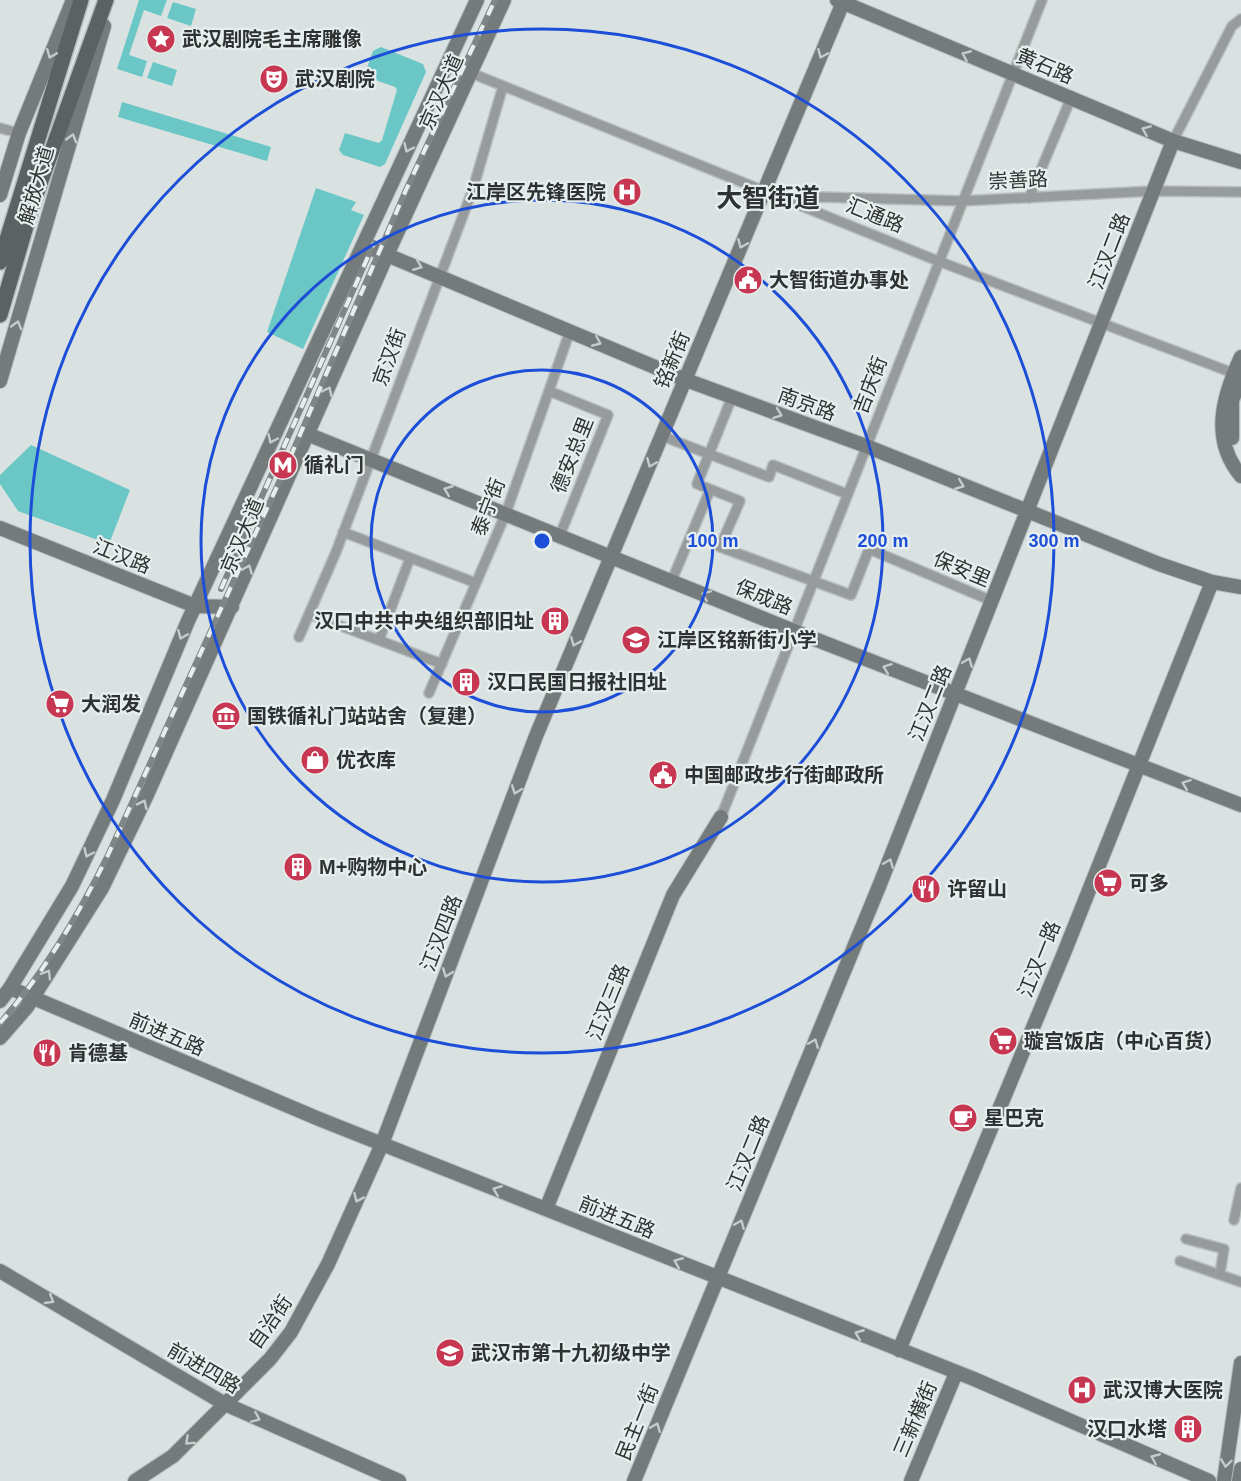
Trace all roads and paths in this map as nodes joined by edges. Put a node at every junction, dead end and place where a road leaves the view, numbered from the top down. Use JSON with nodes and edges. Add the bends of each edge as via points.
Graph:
{"nodes":[{"id":1,"x":73,"y":0,"type":"edge"},
{"id":2,"x":81,"y":0,"type":"edge"},
{"id":3,"x":108,"y":0,"type":"edge"},
{"id":4,"x":477,"y":0,"type":"edge"},
{"id":5,"x":504,"y":0,"type":"edge"},
{"id":6,"x":1042,"y":0,"type":"edge"},
{"id":7,"x":841,"y":1,"type":"edge"},
{"id":8,"x":1241,"y":19,"type":"edge"},
{"id":9,"x":471,"y":73,"type":"junction"},
{"id":10,"x":1011,"y":74,"type":"junction"},
{"id":11,"x":503,"y":86,"type":"junction"},
{"id":12,"x":1071,"y":98,"type":"junction"},
{"id":13,"x":0,"y":128,"type":"edge"},
{"id":14,"x":19,"y":134,"type":"junction"},
{"id":15,"x":1173,"y":141,"type":"junction"},
{"id":16,"x":1241,"y":162,"type":"edge"},
{"id":17,"x":765,"y":190,"type":"junction"},
{"id":18,"x":1154,"y":191,"type":"junction"},
{"id":19,"x":1241,"y":192,"type":"edge"},
{"id":20,"x":0,"y":195,"type":"edge"},
{"id":21,"x":1029,"y":198,"type":"junction"},
{"id":22,"x":962,"y":201,"type":"junction"},
{"id":23,"x":798,"y":203,"type":"junction"},
{"id":24,"x":363,"y":245,"type":"junction"},
{"id":25,"x":388,"y":254,"type":"junction"},
{"id":26,"x":938,"y":261,"type":"junction"},
{"id":27,"x":0,"y":262,"type":"edge"},
{"id":28,"x":438,"y":275,"type":"junction"},
{"id":29,"x":0,"y":315,"type":"edge"},
{"id":30,"x":1102,"y":322,"type":"junction"},
{"id":31,"x":570,"y":331,"type":"junction"},
{"id":32,"x":1241,"y":357,"type":"edge"},
{"id":33,"x":1237,"y":377,"type":"edge"},
{"id":34,"x":686,"y":380,"type":"junction"},
{"id":35,"x":0,"y":381,"type":"edge"},
{"id":36,"x":549,"y":391,"type":"junction"},
{"id":37,"x":732,"y":397,"type":"junction"},
{"id":38,"x":307,"y":434,"type":"junction"},
{"id":39,"x":662,"y":436,"type":"junction"},
{"id":40,"x":866,"y":446,"type":"junction"},
{"id":41,"x":708,"y":456,"type":"junction"},
{"id":42,"x":370,"y":459,"type":"junction"},
{"id":43,"x":1241,"y":462,"type":"edge"},
{"id":44,"x":1241,"y":476,"type":"edge"},
{"id":45,"x":711,"y":490,"type":"junction"},
{"id":46,"x":847,"y":494,"type":"junction"},
{"id":47,"x":1027,"y":512,"type":"junction"},
{"id":48,"x":506,"y":513,"type":"junction"},
{"id":49,"x":0,"y":517,"type":"edge"},
{"id":50,"x":0,"y":528,"type":"edge"},
{"id":51,"x":343,"y":532,"type":"junction"},
{"id":52,"x":15,"y":534,"type":"junction"},
{"id":53,"x":560,"y":535,"type":"junction"},
{"id":54,"x":0,"y":536,"type":"edge"},
{"id":55,"x":612,"y":555,"type":"junction"},
{"id":56,"x":410,"y":558,"type":"junction"},
{"id":57,"x":672,"y":580,"type":"junction"},
{"id":58,"x":1212,"y":582,"type":"junction"},
{"id":59,"x":476,"y":583,"type":"junction"},
{"id":60,"x":813,"y":583,"type":"junction"},
{"id":61,"x":1241,"y":587,"type":"edge"},
{"id":62,"x":992,"y":602,"type":"junction"},
{"id":63,"x":195,"y":606,"type":"junction"},
{"id":64,"x":232,"y":607,"type":"junction"},
{"id":65,"x":309,"y":614,"type":"junction"},
{"id":66,"x":794,"y":631,"type":"junction"},
{"id":67,"x":299,"y":637,"type":"dead end"},
{"id":68,"x":379,"y":640,"type":"junction"},
{"id":69,"x":442,"y":664,"type":"junction"},
{"id":70,"x":429,"y":693,"type":"dead end"},
{"id":71,"x":955,"y":694,"type":"junction"},
{"id":72,"x":536,"y":735,"type":"joint"},
{"id":73,"x":1137,"y":766,"type":"junction"},
{"id":74,"x":1241,"y":805,"type":"edge"},
{"id":75,"x":721,"y":817,"type":"joint"},
{"id":76,"x":10,"y":988,"type":"junction"},
{"id":77,"x":33,"y":998,"type":"junction"},
{"id":78,"x":0,"y":1001,"type":"edge"},
{"id":79,"x":0,"y":1038,"type":"edge"},
{"id":80,"x":382,"y":1144,"type":"junction"},
{"id":81,"x":1241,"y":1188,"type":"edge"},
{"id":82,"x":1239,"y":1206,"type":"edge"},
{"id":83,"x":546,"y":1209,"type":"junction"},
{"id":84,"x":1234,"y":1220,"type":"dead end"},
{"id":85,"x":1186,"y":1239,"type":"dead end"},
{"id":86,"x":1179,"y":1261,"type":"dead end"},
{"id":87,"x":0,"y":1271,"type":"edge"},
{"id":88,"x":1220,"y":1274,"type":"junction"},
{"id":89,"x":718,"y":1278,"type":"junction"},
{"id":90,"x":1241,"y":1282,"type":"edge"},
{"id":91,"x":898,"y":1350,"type":"junction"},
{"id":92,"x":1241,"y":1363,"type":"edge"},
{"id":93,"x":956,"y":1372,"type":"junction"},
{"id":94,"x":225,"y":1404,"type":"junction"},
{"id":95,"x":1241,"y":1469,"type":"edge"},
{"id":96,"x":135,"y":1481,"type":"edge"},
{"id":97,"x":399,"y":1481,"type":"edge"},
{"id":98,"x":634,"y":1481,"type":"edge"},
{"id":99,"x":910,"y":1481,"type":"edge"},
{"id":100,"x":1209,"y":1481,"type":"edge"},
{"id":101,"x":1224,"y":1481,"type":"edge"},
{"id":102,"x":1239,"y":1481,"type":"edge"}],
"edges":[{"from":1,"to":14,"type":"street","name":"解放大道","one_way":true},
{"from":2,"to":27,"type":"main road","name":"解放大道"},
{"from":3,"to":29,"type":"main road","name":"解放大道","via":[[32,206]]},
{"from":35,"to":3,"type":"street","name":"解放大道","one_way":true},
{"from":4,"to":24,"type":"street","name":"京汉大道","one_way":true},
{"from":5,"to":9,"type":"street","name":"京汉大道"},
{"from":6,"to":10,"type":"street","name":"吉庆街"},
{"from":10,"to":7,"type":"street","name":"黄石路","one_way":true},
{"from":7,"to":17,"type":"street","name":"铭新街","one_way":true},
{"from":8,"to":15,"type":"street","via":[[1232,26]]},
{"from":9,"to":11,"type":"street","name":"汇通路"},
{"from":9,"to":25,"type":"street","name":"京汉大道"},
{"from":10,"to":12,"type":"street","name":"黄石路"},
{"from":10,"to":22,"type":"street","name":"吉庆街"},
{"from":11,"to":17,"type":"street","name":"汇通路"},
{"from":11,"to":28,"type":"street","name":"京汉街","via":[[473,189]]},
{"from":15,"to":12,"type":"street","name":"黄石路","one_way":true},
{"from":12,"to":21,"type":"street"},
{"from":13,"to":14,"type":"street"},
{"from":14,"to":20,"type":"street","name":"解放大道"},
{"from":15,"to":16,"type":"street","name":"黄石路"},
{"from":15,"to":18,"type":"street","name":"江汉二路"},
{"from":17,"to":23,"type":"street","name":"汇通路"},
{"from":17,"to":34,"type":"street","name":"铭新街","one_way":true},
{"from":18,"to":19,"type":"street","name":"崇善路"},
{"from":18,"to":21,"type":"street","name":"崇善路"},
{"from":18,"to":30,"type":"street","name":"江汉二路"},
{"from":21,"to":22,"type":"street","name":"崇善路"},
{"from":22,"to":23,"type":"street","name":"崇善路","via":[[819,197]]},
{"from":22,"to":26,"type":"street","name":"吉庆街"},
{"from":23,"to":26,"type":"street","name":"汇通路"},
{"from":24,"to":25,"type":"street","name":"南京路"},
{"from":24,"to":63,"type":"street","name":"京汉大道","one_way":true},
{"from":25,"to":28,"type":"street","name":"南京路","one_way":true},
{"from":38,"to":25,"type":"street","name":"京汉大道","one_way":true},
{"from":26,"to":30,"type":"street","name":"汇通路"},
{"from":26,"to":40,"type":"street","name":"吉庆街"},
{"from":28,"to":31,"type":"street","name":"南京路"},
{"from":28,"to":42,"type":"street","name":"京汉街"},
{"from":30,"to":33,"type":"street","name":"汇通路"},
{"from":30,"to":47,"type":"street","name":"江汉二路"},
{"from":31,"to":34,"type":"street","name":"南京路","one_way":true},
{"from":31,"to":36,"type":"street","name":"泰宁街"},
{"from":32,"to":33,"type":"street"},
{"from":33,"to":43,"type":"street","via":[[1232,400],[1232,442]]},
{"from":33,"to":44,"type":"street","via":[[1223,403],[1221,418],[1224,444]]},
{"from":34,"to":37,"type":"street","name":"南京路"},
{"from":34,"to":39,"type":"street","name":"铭新街"},
{"from":36,"to":48,"type":"street","name":"泰宁街"},
{"from":36,"to":53,"type":"street","name":"德安总里","via":[[608,415]]},
{"from":37,"to":40,"type":"street","name":"南京路","one_way":true},
{"from":37,"to":41,"type":"street"},
{"from":38,"to":42,"type":"street","name":"保成路"},
{"from":64,"to":38,"type":"street","name":"京汉大道","one_way":true},
{"from":39,"to":41,"type":"street"},
{"from":39,"to":55,"type":"street","name":"铭新街","one_way":true},
{"from":40,"to":46,"type":"street","name":"吉庆街"},
{"from":40,"to":47,"type":"street","name":"南京路","one_way":true},
{"from":41,"to":45,"type":"street","via":[[697,484]]},
{"from":41,"to":46,"type":"street","via":[[769,477],[773,465]]},
{"from":48,"to":42,"type":"street","name":"保成路","one_way":true},
{"from":42,"to":51,"type":"street","name":"京汉街"},
{"from":45,"to":57,"type":"street"},
{"from":45,"to":60,"type":"street","via":[[740,501],[720,547]]},
{"from":46,"to":60,"type":"street","name":"吉庆街"},
{"from":47,"to":58,"type":"street","name":"南京路"},
{"from":47,"to":62,"type":"street","name":"江汉二路"},
{"from":48,"to":53,"type":"street","name":"保成路"},
{"from":48,"to":59,"type":"street","name":"泰宁街"},
{"from":49,"to":52,"type":"street"},
{"from":50,"to":52,"type":"street","name":"江汉路"},
{"from":51,"to":56,"type":"street"},
{"from":51,"to":65,"type":"street","name":"京汉街"},
{"from":52,"to":54,"type":"street"},
{"from":52,"to":63,"type":"street","name":"江汉路"},
{"from":53,"to":55,"type":"street","name":"保成路"},
{"from":55,"to":57,"type":"street","name":"保成路"},
{"from":55,"to":72,"type":"street","name":"铭新街","one_way":true},
{"from":56,"to":59,"type":"street"},
{"from":56,"to":68,"type":"street"},
{"from":66,"to":57,"type":"street","name":"保成路","one_way":true},
{"from":58,"to":61,"type":"street","name":"南京路"},
{"from":58,"to":73,"type":"street","name":"江汉一路"},
{"from":59,"to":69,"type":"street","name":"泰宁街"},
{"from":60,"to":62,"type":"street","name":"保安里","via":[[851,595],[869,549]]},
{"from":60,"to":66,"type":"street","name":"吉庆街"},
{"from":71,"to":62,"type":"street","name":"江汉二路","one_way":true},
{"from":63,"to":64,"type":"street","name":"江汉路"},
{"from":63,"to":76,"type":"street","name":"京汉大道","one_way":true,"via":[[72,886]]},
{"from":77,"to":64,"type":"street","name":"京汉大道","one_way":true,"via":[[102,888]]},
{"from":65,"to":67,"type":"street","name":"京汉街"},
{"from":65,"to":68,"type":"street"},
{"from":71,"to":66,"type":"street","name":"保成路","one_way":true},
{"from":66,"to":75,"type":"street","name":"吉庆街"},
{"from":68,"to":69,"type":"street"},
{"from":69,"to":70,"type":"street","name":"泰宁街"},
{"from":71,"to":73,"type":"street","name":"保成路"},
{"from":89,"to":71,"type":"street","name":"江汉二路","one_way":true},
{"from":72,"to":80,"type":"street","name":"江汉四路","one_way":true},
{"from":74,"to":73,"type":"street","name":"保成路","one_way":true},
{"from":73,"to":91,"type":"street","name":"江汉一路"},
{"from":75,"to":83,"type":"street","name":"江汉三路","via":[[673,895]]},
{"from":76,"to":77,"type":"street","name":"前进五路"},
{"from":76,"to":78,"type":"street","name":"京汉大道"},
{"from":77,"to":79,"type":"street","name":"京汉大道"},
{"from":77,"to":80,"type":"street","name":"前进五路"},
{"from":83,"to":80,"type":"street","name":"前进五路","one_way":true},
{"from":80,"to":94,"type":"street","name":"自治街","one_way":true,"via":[[328,1264],[291,1332]]},
{"from":81,"to":82,"type":"street"},
{"from":82,"to":84,"type":"street"},
{"from":89,"to":83,"type":"street","name":"前进五路","one_way":true},
{"from":85,"to":88,"type":"street","via":[[1224,1249]]},
{"from":86,"to":88,"type":"street"},
{"from":87,"to":94,"type":"street","name":"前进四路","one_way":true},
{"from":88,"to":90,"type":"street"},
{"from":91,"to":89,"type":"street","name":"前进五路","one_way":true},
{"from":98,"to":89,"type":"street","name":"民主一街","one_way":true},
{"from":91,"to":93,"type":"street","name":"前进五路"},
{"from":92,"to":101,"type":"street","one_way":true},
{"from":93,"to":99,"type":"street","name":"三新横街"},
{"from":100,"to":93,"type":"street","name":"前进五路","one_way":true},
{"from":94,"to":96,"type":"street","name":"自治街","one_way":true,"via":[[172,1456]]},
{"from":94,"to":97,"type":"street","name":"前进四路","one_way":true},
{"from":95,"to":102,"type":"street"}]}
